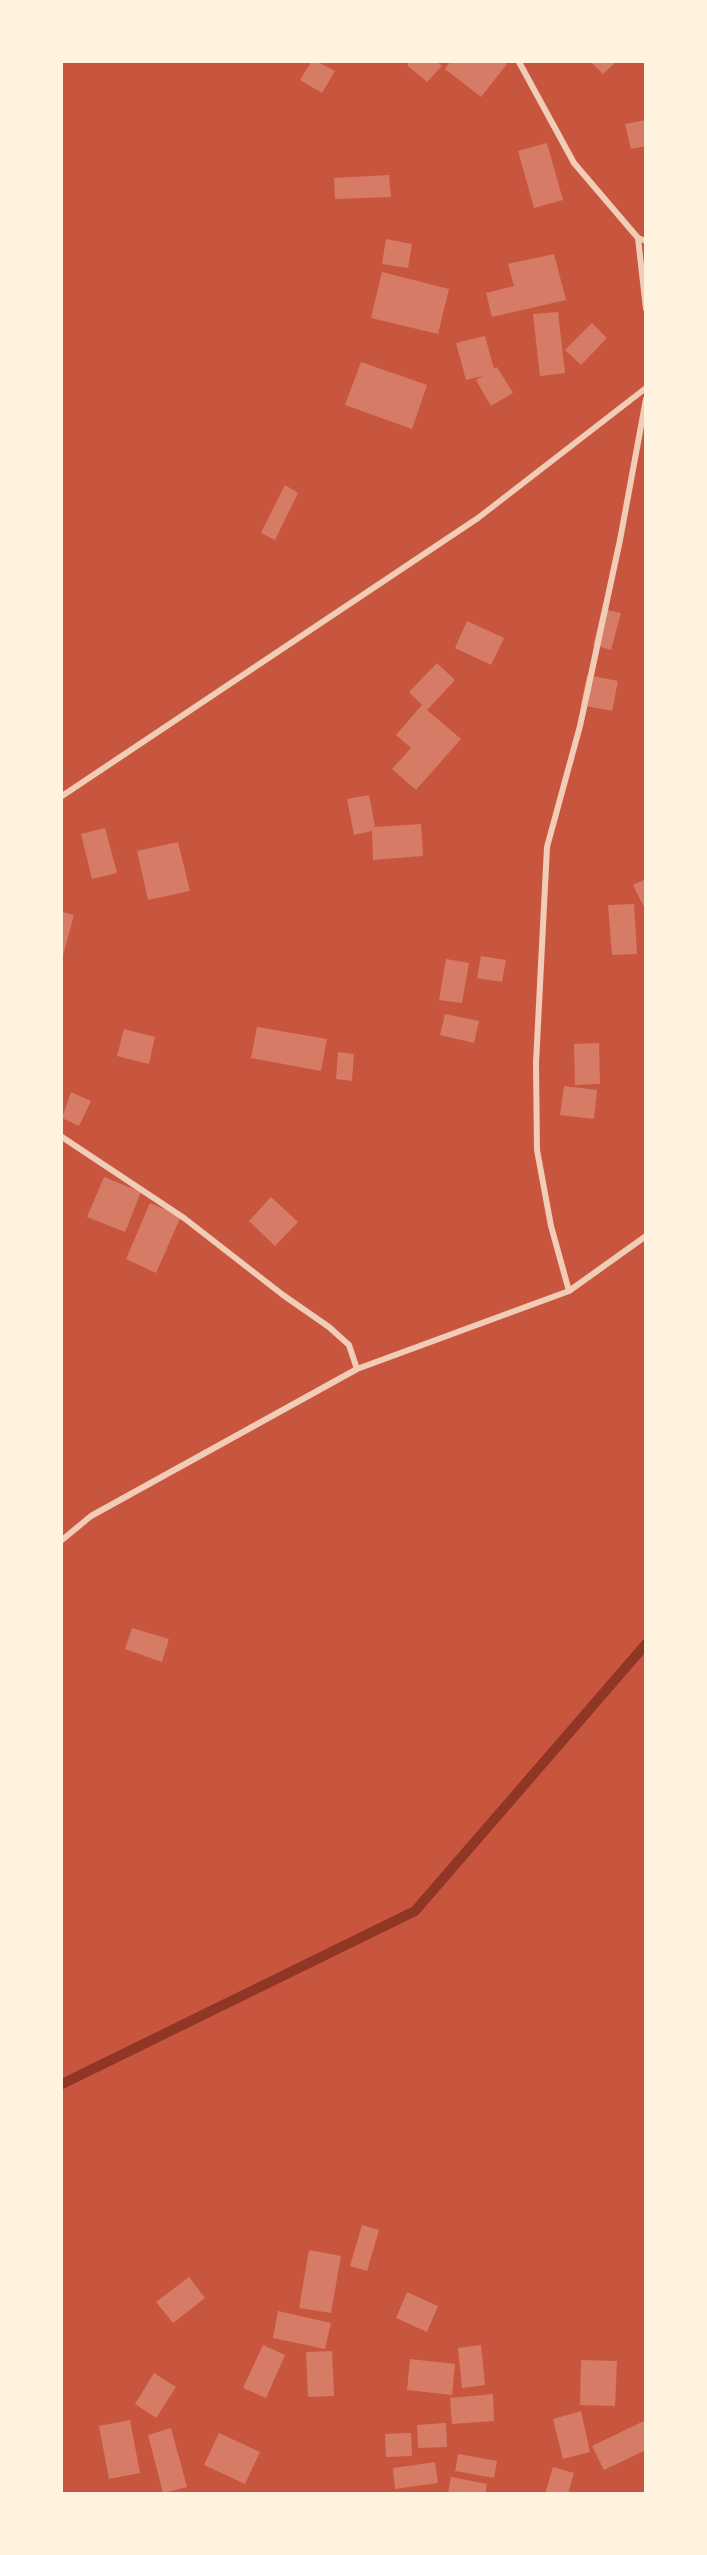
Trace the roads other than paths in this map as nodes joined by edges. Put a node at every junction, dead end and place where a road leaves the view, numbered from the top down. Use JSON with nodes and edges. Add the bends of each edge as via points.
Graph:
{"nodes":[{"id":1,"x":519,"y":62,"type":"edge"},
{"id":2,"x":638,"y":238,"type":"junction"},
{"id":3,"x":645,"y":241,"type":"edge"},
{"id":4,"x":645,"y":309,"type":"edge"},
{"id":5,"x":645,"y":388,"type":"edge"},
{"id":6,"x":645,"y":399,"type":"edge"},
{"id":7,"x":62,"y":796,"type":"edge"},
{"id":8,"x":62,"y":1137,"type":"edge"},
{"id":9,"x":645,"y":1236,"type":"edge"},
{"id":10,"x":569,"y":1291,"type":"junction"},
{"id":11,"x":357,"y":1369,"type":"junction"},
{"id":12,"x":62,"y":1540,"type":"edge"}],
"edges":[{"from":1,"to":2,"type":"street","via":[[574,163]]},
{"from":2,"to":3,"type":"street"},
{"from":2,"to":4,"type":"street"},
{"from":5,"to":7,"type":"street","via":[[478,518]]},
{"from":6,"to":10,"type":"street","via":[[580,726],[547,847],[536,1063],[537,1150],[551,1226]]},
{"from":8,"to":11,"type":"street","via":[[184,1218],[329,1327],[349,1345]]},
{"from":9,"to":10,"type":"street"},
{"from":10,"to":11,"type":"street"},
{"from":11,"to":12,"type":"street","via":[[91,1516]]}]}
